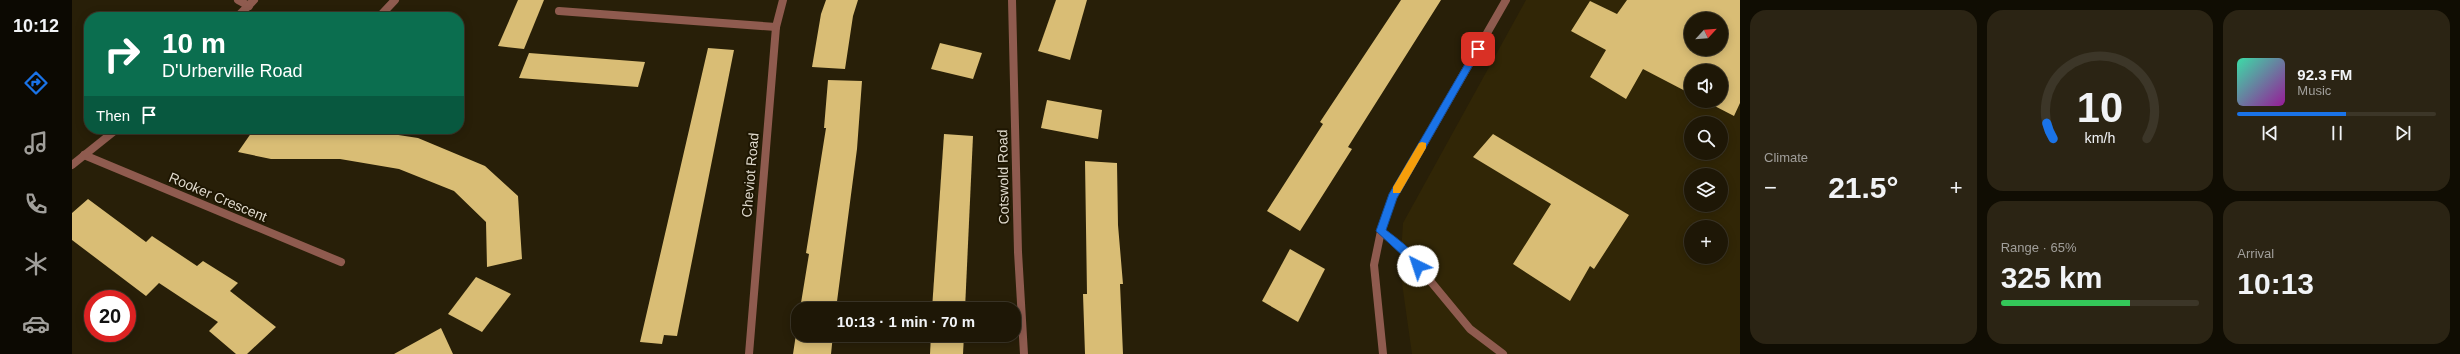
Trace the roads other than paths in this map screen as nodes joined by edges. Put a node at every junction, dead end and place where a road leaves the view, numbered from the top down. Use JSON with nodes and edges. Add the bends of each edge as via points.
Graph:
{"nodes":[{"id":1,"x":238,"y":0,"type":"edge"},
{"id":2,"x":254,"y":0,"type":"edge"},
{"id":3,"x":395,"y":0,"type":"edge"},
{"id":4,"x":784,"y":0,"type":"edge"},
{"id":5,"x":1012,"y":0,"type":"edge"},
{"id":6,"x":1506,"y":0,"type":"edge"},
{"id":7,"x":249,"y":6,"type":"junction"},
{"id":8,"x":559,"y":11,"type":"dead end"},
{"id":9,"x":242,"y":12,"type":"edge"},
{"id":10,"x":384,"y":12,"type":"edge"},
{"id":11,"x":776,"y":27,"type":"junction"},
{"id":12,"x":111,"y":134,"type":"edge"},
{"id":13,"x":84,"y":155,"type":"junction"},
{"id":14,"x":72,"y":165,"type":"edge"},
{"id":15,"x":1381,"y":231,"type":"junction"},
{"id":16,"x":341,"y":262,"type":"dead end"},
{"id":17,"x":749,"y":354,"type":"edge"},
{"id":18,"x":1024,"y":354,"type":"edge"},
{"id":19,"x":1383,"y":354,"type":"edge"},
{"id":20,"x":1503,"y":354,"type":"edge"}],
"edges":[{"from":1,"to":7,"type":"street"},
{"from":2,"to":7,"type":"street"},
{"from":3,"to":10,"type":"street"},
{"from":4,"to":11,"type":"street","name":"Cheviot Road"},
{"from":5,"to":18,"type":"street","name":"Cotswold Road","via":[[1018,252]]},
{"from":6,"to":15,"type":"street","via":[[1393,197]]},
{"from":7,"to":9,"type":"street"},
{"from":8,"to":11,"type":"street"},
{"from":11,"to":17,"type":"street","name":"Cheviot Road"},
{"from":12,"to":13,"type":"street"},
{"from":13,"to":14,"type":"street"},
{"from":13,"to":16,"type":"street","name":"Rooker Crescent"},
{"from":15,"to":19,"type":"street","via":[[1374,265]]},
{"from":15,"to":20,"type":"street","via":[[1408,254],[1470,329]]}]}
